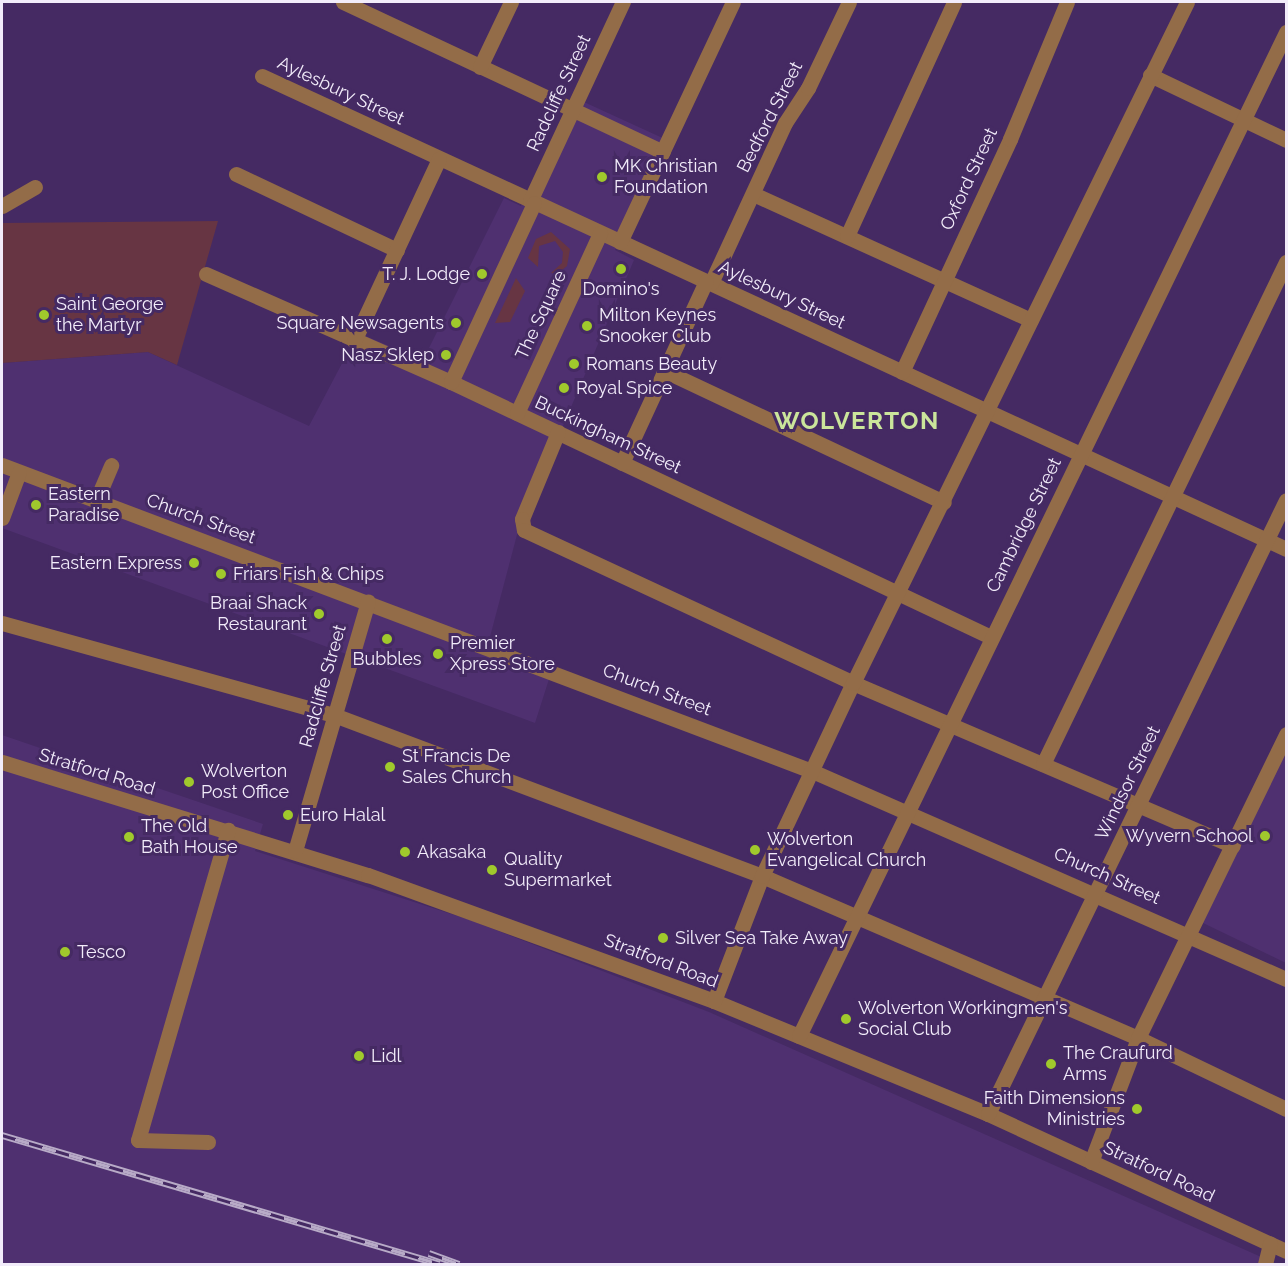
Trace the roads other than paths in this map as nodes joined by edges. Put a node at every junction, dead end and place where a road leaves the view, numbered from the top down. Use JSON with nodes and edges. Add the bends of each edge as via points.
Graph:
{"nodes":[{"id":1,"x":343,"y":2,"type":"edge"},
{"id":2,"x":511,"y":2,"type":"edge"},
{"id":3,"x":623,"y":2,"type":"edge"},
{"id":4,"x":733,"y":2,"type":"edge"},
{"id":5,"x":849,"y":2,"type":"edge"},
{"id":6,"x":954,"y":2,"type":"edge"},
{"id":7,"x":1067,"y":2,"type":"edge"},
{"id":8,"x":1187,"y":2,"type":"edge"},
{"id":9,"x":1287,"y":32,"type":"edge"},
{"id":10,"x":480,"y":67,"type":"junction"},
{"id":11,"x":1150,"y":75,"type":"junction"},
{"id":12,"x":262,"y":76,"type":"dead end"},
{"id":13,"x":573,"y":110,"type":"junction"},
{"id":14,"x":1244,"y":120,"type":"junction"},
{"id":15,"x":1287,"y":140,"type":"edge"},
{"id":16,"x":663,"y":152,"type":"junction"},
{"id":17,"x":439,"y":159,"type":"junction"},
{"id":18,"x":236,"y":174,"type":"dead end"},
{"id":19,"x":35,"y":187,"type":"dead end"},
{"id":20,"x":753,"y":194,"type":"junction"},
{"id":21,"x":532,"y":202,"type":"junction"},
{"id":22,"x":2,"y":206,"type":"edge"},
{"id":23,"x":600,"y":233,"type":"junction"},
{"id":24,"x":847,"y":236,"type":"junction"},
{"id":25,"x":620,"y":242,"type":"junction"},
{"id":26,"x":397,"y":250,"type":"junction"},
{"id":27,"x":1287,"y":262,"type":"edge"},
{"id":28,"x":206,"y":274,"type":"dead end"},
{"id":29,"x":944,"y":281,"type":"junction"},
{"id":30,"x":709,"y":282,"type":"junction"},
{"id":31,"x":1031,"y":320,"type":"junction"},
{"id":32,"x":354,"y":340,"type":"junction"},
{"id":33,"x":664,"y":371,"type":"junction"},
{"id":34,"x":902,"y":372,"type":"junction"},
{"id":35,"x":451,"y":382,"type":"junction"},
{"id":36,"x":987,"y":411,"type":"junction"},
{"id":37,"x":517,"y":413,"type":"junction"},
{"id":38,"x":558,"y":432,"type":"junction"},
{"id":39,"x":1080,"y":454,"type":"junction"},
{"id":40,"x":622,"y":463,"type":"junction"},
{"id":41,"x":2,"y":465,"type":"edge"},
{"id":42,"x":111,"y":465,"type":"dead end"},
{"id":43,"x":19,"y":472,"type":"junction"},
{"id":44,"x":1172,"y":497,"type":"junction"},
{"id":45,"x":1287,"y":500,"type":"edge"},
{"id":46,"x":96,"y":501,"type":"junction"},
{"id":47,"x":944,"y":502,"type":"junction"},
{"id":48,"x":2,"y":518,"type":"edge"},
{"id":49,"x":1268,"y":540,"type":"junction"},
{"id":50,"x":1287,"y":549,"type":"edge"},
{"id":51,"x":899,"y":594,"type":"junction"},
{"id":52,"x":368,"y":601,"type":"junction"},
{"id":53,"x":2,"y":623,"type":"edge"},
{"id":54,"x":991,"y":637,"type":"junction"},
{"id":55,"x":853,"y":683,"type":"junction"},
{"id":56,"x":334,"y":715,"type":"junction"},
{"id":57,"x":949,"y":724,"type":"junction"},
{"id":58,"x":1287,"y":734,"type":"edge"},
{"id":59,"x":2,"y":762,"type":"edge"},
{"id":60,"x":1042,"y":764,"type":"junction"},
{"id":61,"x":812,"y":771,"type":"junction"},
{"id":62,"x":1139,"y":804,"type":"junction"},
{"id":63,"x":907,"y":811,"type":"junction"},
{"id":64,"x":228,"y":830,"type":"junction"},
{"id":65,"x":1233,"y":846,"type":"junction"},
{"id":66,"x":295,"y":851,"type":"junction"},
{"id":67,"x":762,"y":876,"type":"junction"},
{"id":68,"x":1095,"y":891,"type":"junction"},
{"id":69,"x":855,"y":916,"type":"junction"},
{"id":70,"x":1189,"y":933,"type":"junction"},
{"id":71,"x":1287,"y":979,"type":"edge"},
{"id":72,"x":1044,"y":997,"type":"junction"},
{"id":73,"x":714,"y":1001,"type":"junction"},
{"id":74,"x":800,"y":1036,"type":"junction"},
{"id":75,"x":1138,"y":1038,"type":"junction"},
{"id":76,"x":1287,"y":1109,"type":"edge"},
{"id":77,"x":988,"y":1114,"type":"junction"},
{"id":78,"x":208,"y":1142,"type":"dead end"},
{"id":79,"x":1091,"y":1162,"type":"junction"},
{"id":80,"x":1270,"y":1244,"type":"junction"},
{"id":81,"x":1287,"y":1251,"type":"edge"},
{"id":82,"x":1265,"y":1264,"type":"edge"}],
"edges":[{"from":1,"to":10,"type":"street"},
{"from":2,"to":10,"type":"street"},
{"from":3,"to":13,"type":"street","name":"Radcliffe Street"},
{"from":4,"to":16,"type":"street"},
{"from":5,"to":20,"type":"street","name":"Bedford Street"},
{"from":6,"to":24,"type":"street"},
{"from":7,"to":29,"type":"street","name":"Oxford Street"},
{"from":8,"to":11,"type":"street"},
{"from":9,"to":14,"type":"street","name":"Cambridge Street"},
{"from":10,"to":13,"type":"street"},
{"from":11,"to":14,"type":"street"},
{"from":11,"to":31,"type":"street"},
{"from":12,"to":17,"type":"street","name":"Aylesbury Street"},
{"from":13,"to":16,"type":"street"},
{"from":13,"to":21,"type":"street","name":"Radcliffe Street"},
{"from":14,"to":15,"type":"street"},
{"from":14,"to":39,"type":"street","name":"Cambridge Street"},
{"from":16,"to":25,"type":"street"},
{"from":17,"to":21,"type":"street","name":"Aylesbury Street"},
{"from":17,"to":26,"type":"street"},
{"from":18,"to":26,"type":"street"},
{"from":19,"to":22,"type":"street"},
{"from":20,"to":24,"type":"street"},
{"from":20,"to":30,"type":"street","name":"Bedford Street"},
{"from":21,"to":23,"type":"street","name":"Aylesbury Street"},
{"from":21,"to":35,"type":"street","name":"Radcliffe Street"},
{"from":23,"to":25,"type":"street","name":"Aylesbury Street"},
{"from":23,"to":37,"type":"street","name":"The Square"},
{"from":24,"to":29,"type":"street"},
{"from":25,"to":30,"type":"street","name":"Aylesbury Street"},
{"from":26,"to":32,"type":"street"},
{"from":27,"to":44,"type":"street"},
{"from":28,"to":32,"type":"street","name":"Buckingham Street"},
{"from":29,"to":31,"type":"street"},
{"from":29,"to":34,"type":"street","name":"Oxford Street"},
{"from":30,"to":33,"type":"street","name":"Bedford Street"},
{"from":30,"to":34,"type":"street","name":"Aylesbury Street"},
{"from":31,"to":36,"type":"street"},
{"from":32,"to":35,"type":"street","name":"Buckingham Street"},
{"from":33,"to":40,"type":"street","name":"Bedford Street"},
{"from":33,"to":47,"type":"street"},
{"from":34,"to":36,"type":"street","name":"Aylesbury Street"},
{"from":35,"to":37,"type":"street","name":"Buckingham Street"},
{"from":36,"to":39,"type":"street","name":"Aylesbury Street"},
{"from":36,"to":47,"type":"street"},
{"from":37,"to":38,"type":"street","name":"Buckingham Street"},
{"from":38,"to":40,"type":"street","name":"Buckingham Street"},
{"from":38,"to":55,"type":"street","via":[[522,519],[524,530]]},
{"from":39,"to":44,"type":"street","name":"Aylesbury Street"},
{"from":39,"to":54,"type":"street","name":"Cambridge Street"},
{"from":40,"to":51,"type":"street","name":"Buckingham Street"},
{"from":41,"to":43,"type":"street","name":"Church Street"},
{"from":42,"to":46,"type":"street"},
{"from":43,"to":46,"type":"street","name":"Church Street"},
{"from":43,"to":48,"type":"street"},
{"from":44,"to":49,"type":"street","name":"Aylesbury Street"},
{"from":44,"to":60,"type":"street"},
{"from":45,"to":49,"type":"street","name":"Windsor Street"},
{"from":46,"to":52,"type":"street","name":"Church Street"},
{"from":47,"to":51,"type":"street"},
{"from":49,"to":50,"type":"street","name":"Aylesbury Street"},
{"from":49,"to":62,"type":"street","name":"Windsor Street"},
{"from":51,"to":54,"type":"street","name":"Buckingham Street"},
{"from":51,"to":55,"type":"street"},
{"from":52,"to":56,"type":"street","name":"Radcliffe Street"},
{"from":52,"to":61,"type":"street","name":"Church Street"},
{"from":53,"to":56,"type":"street"},
{"from":54,"to":57,"type":"street","name":"Cambridge Street"},
{"from":55,"to":57,"type":"street"},
{"from":55,"to":61,"type":"street"},
{"from":56,"to":66,"type":"street","name":"Radcliffe Street"},
{"from":56,"to":67,"type":"street"},
{"from":57,"to":60,"type":"street"},
{"from":57,"to":63,"type":"street","name":"Cambridge Street"},
{"from":58,"to":65,"type":"street"},
{"from":59,"to":64,"type":"street","name":"Stratford Road"},
{"from":60,"to":62,"type":"street"},
{"from":61,"to":63,"type":"street","name":"Church Street"},
{"from":61,"to":67,"type":"street"},
{"from":62,"to":65,"type":"street"},
{"from":62,"to":68,"type":"street","name":"Windsor Street"},
{"from":63,"to":68,"type":"street","name":"Church Street"},
{"from":63,"to":69,"type":"street","name":"Cambridge Street"},
{"from":64,"to":66,"type":"street","name":"Stratford Road"},
{"from":64,"to":78,"type":"street","via":[[138,1140]]},
{"from":65,"to":70,"type":"street"},
{"from":66,"to":73,"type":"street","name":"Stratford Road"},
{"from":67,"to":69,"type":"street"},
{"from":67,"to":73,"type":"street"},
{"from":68,"to":70,"type":"street","name":"Church Street"},
{"from":68,"to":72,"type":"street","name":"Windsor Street"},
{"from":69,"to":72,"type":"street"},
{"from":69,"to":74,"type":"street","name":"Cambridge Street"},
{"from":70,"to":71,"type":"street","name":"Church Street"},
{"from":70,"to":75,"type":"street"},
{"from":72,"to":75,"type":"street"},
{"from":72,"to":77,"type":"street","name":"Windsor Street"},
{"from":73,"to":74,"type":"street","name":"Stratford Road"},
{"from":74,"to":77,"type":"street","name":"Stratford Road"},
{"from":75,"to":76,"type":"street"},
{"from":75,"to":79,"type":"street"},
{"from":77,"to":79,"type":"street","name":"Stratford Road"},
{"from":79,"to":80,"type":"street","name":"Stratford Road"},
{"from":80,"to":81,"type":"street","name":"Stratford Road"},
{"from":80,"to":82,"type":"street"}]}
